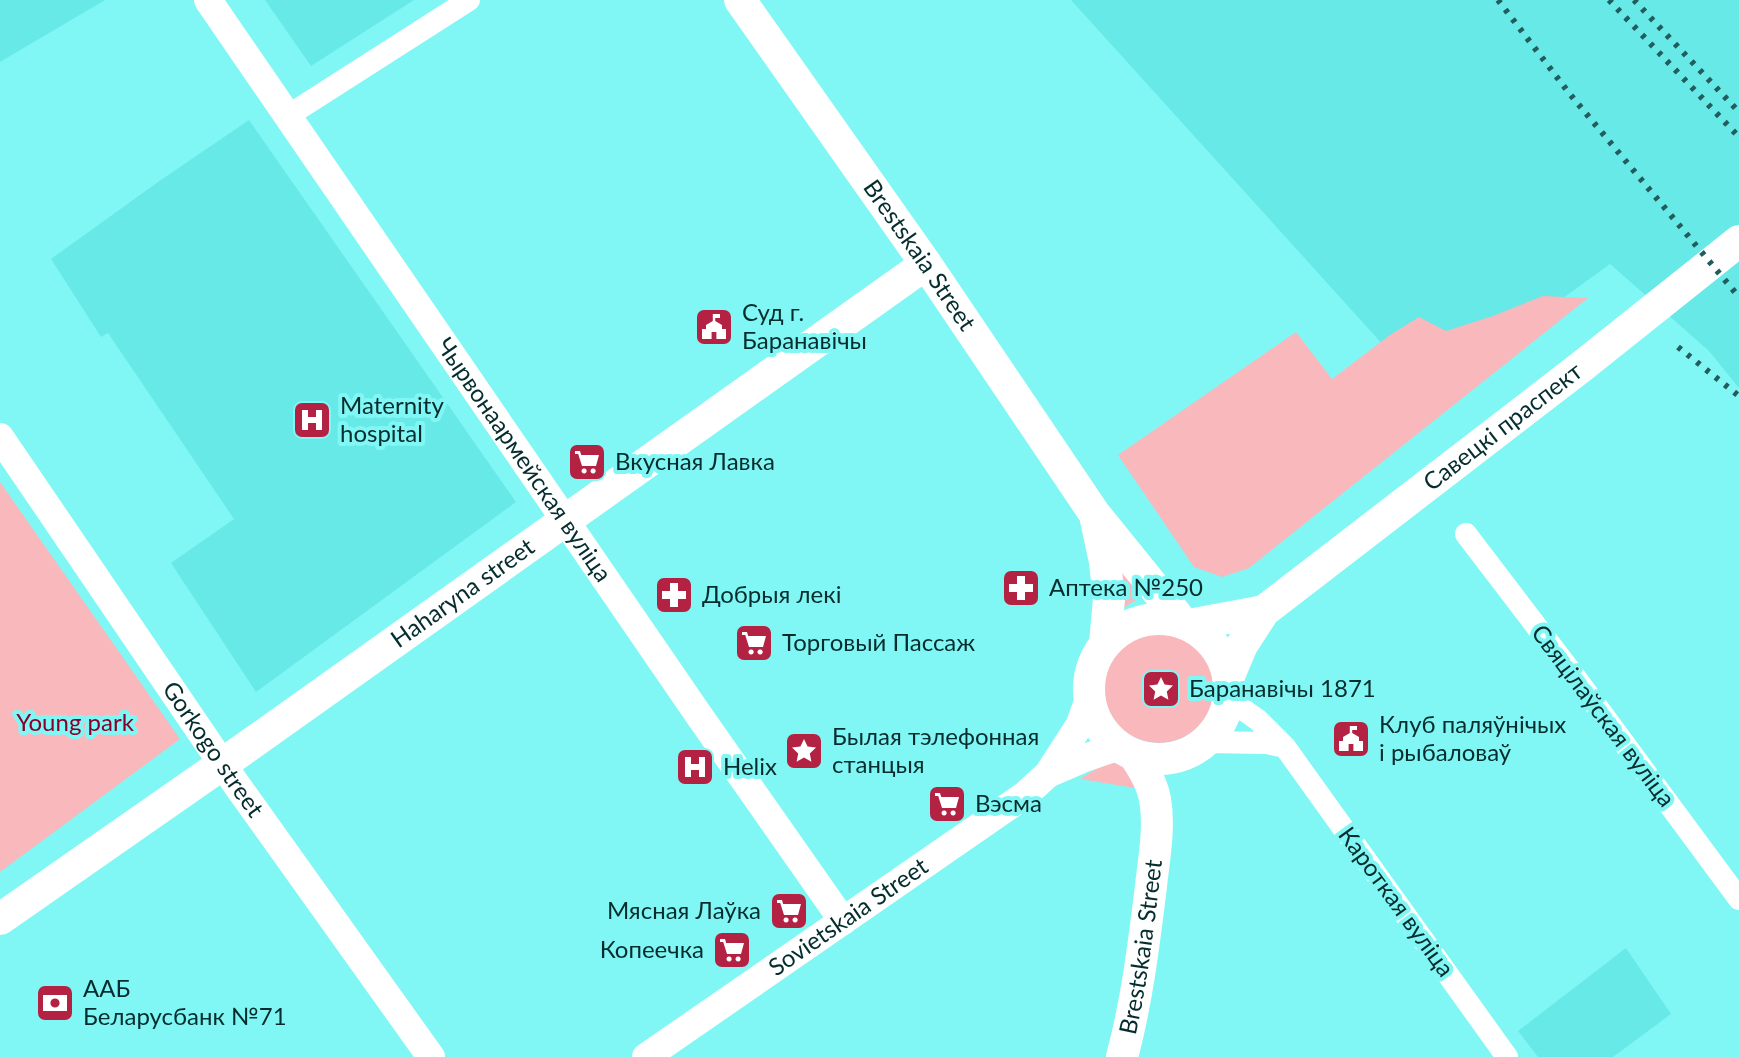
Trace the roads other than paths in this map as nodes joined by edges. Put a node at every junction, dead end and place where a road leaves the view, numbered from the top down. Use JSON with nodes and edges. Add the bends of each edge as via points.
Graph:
{"nodes":[{"id":1,"x":208,"y":0,"type":"edge"},
{"id":2,"x":469,"y":0,"type":"edge"},
{"id":3,"x":740,"y":0,"type":"edge"},
{"id":4,"x":286,"y":117,"type":"junction"},
{"id":5,"x":1739,"y":241,"type":"edge"},
{"id":6,"x":926,"y":264,"type":"junction"},
{"id":7,"x":0,"y":437,"type":"edge"},
{"id":8,"x":1094,"y":513,"type":"junction"},
{"id":9,"x":565,"y":520,"type":"junction"},
{"id":10,"x":1466,"y":534,"type":"dead end"},
{"id":11,"x":1264,"y":611,"type":"junction"},
{"id":12,"x":1186,"y":624,"type":"junction"},
{"id":13,"x":1105,"y":643,"type":"junction"},
{"id":14,"x":1228,"y":689,"type":"junction"},
{"id":15,"x":1089,"y":699,"type":"junction"},
{"id":16,"x":1285,"y":747,"type":"junction"},
{"id":17,"x":1195,"y":748,"type":"junction"},
{"id":18,"x":1127,"y":750,"type":"junction"},
{"id":19,"x":222,"y":764,"type":"junction"},
{"id":20,"x":1048,"y":774,"type":"junction"},
{"id":21,"x":1156,"y":836,"type":"junction"},
{"id":22,"x":1739,"y":899,"type":"edge"},
{"id":23,"x":0,"y":919,"type":"edge"},
{"id":24,"x":843,"y":921,"type":"junction"},
{"id":25,"x":431,"y":1057,"type":"edge"},
{"id":26,"x":646,"y":1057,"type":"edge"},
{"id":27,"x":1122,"y":1057,"type":"edge"},
{"id":28,"x":1507,"y":1057,"type":"edge"}],
"edges":[{"from":1,"to":4,"type":"street","name":"Чырвонаармейская вуліца"},
{"from":2,"to":4,"type":"street"},
{"from":3,"to":6,"type":"main road","name":"Brestskaia Street"},
{"from":4,"to":9,"type":"street","name":"Чырвонаармейская вуліца"},
{"from":5,"to":11,"type":"main road","name":"Савецкі праспект"},
{"from":6,"to":8,"type":"main road","name":"Brestskaia Street"},
{"from":6,"to":9,"type":"main road","name":"Haharyna street"},
{"from":7,"to":19,"type":"street","name":"Gorkogo street"},
{"from":8,"to":12,"type":"main road","name":"Brestskaia Street"},
{"from":8,"to":13,"type":"main road","name":"Brestskaia Street","via":[[1109,599]]},
{"from":9,"to":19,"type":"main road","name":"Haharyna street"},
{"from":9,"to":24,"type":"street","name":"Чырвонаармейская вуліца"},
{"from":10,"to":22,"type":"street","name":"Свяцілаўская вуліца"},
{"from":11,"to":12,"type":"main road","name":"Савецкі праспект"},
{"from":11,"to":14,"type":"main road","name":"Савецкі праспект","via":[[1242,645]]},
{"from":12,"to":13,"type":"main road","via":[[1141,621]]},
{"from":12,"to":14,"type":"main road","via":[[1215,647]]},
{"from":13,"to":15,"type":"main road","via":[[1089,679]]},
{"from":14,"to":16,"type":"street","name":"Кароткая вуліца"},
{"from":14,"to":17,"type":"main road","via":[[1219,723]]},
{"from":15,"to":18,"type":"main road","via":[[1099,726]]},
{"from":15,"to":20,"type":"street","name":"Sovietskaia Street","via":[[1079,726]]},
{"from":16,"to":17,"type":"street","via":[[1267,743]]},
{"from":16,"to":28,"type":"street","name":"Кароткая вуліца"},
{"from":17,"to":18,"type":"main road","via":[[1161,758]]},
{"from":17,"to":21,"type":"main road","name":"Brestskaia Street"},
{"from":18,"to":20,"type":"street","name":"Sovietskaia Street","via":[[1103,751]]},
{"from":18,"to":21,"type":"main road","name":"Brestskaia Street","via":[[1152,789]]},
{"from":19,"to":23,"type":"main road","name":"Haharyna street"},
{"from":19,"to":25,"type":"street","name":"Gorkogo street"},
{"from":20,"to":24,"type":"street","name":"Sovietskaia Street"},
{"from":21,"to":27,"type":"main road","name":"Brestskaia Street"},
{"from":24,"to":26,"type":"street","name":"Sovietskaia Street"}]}
